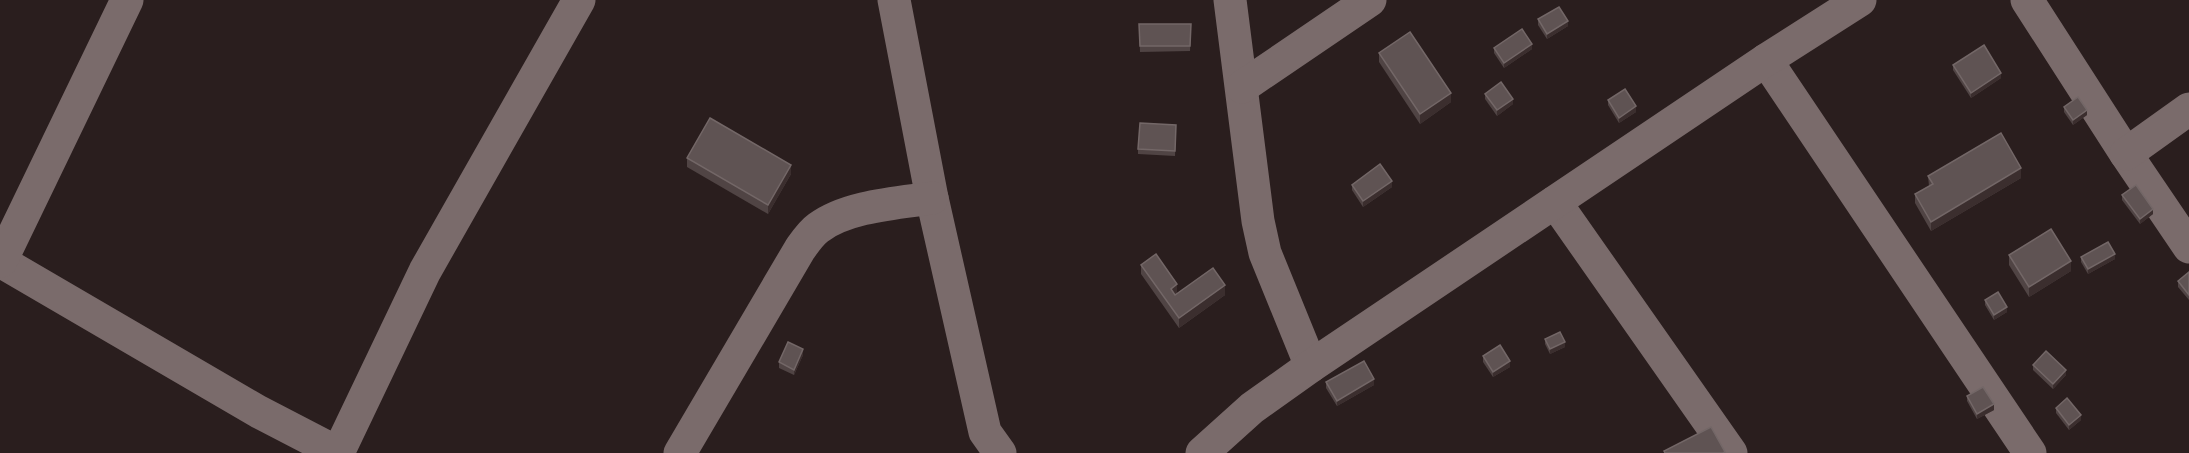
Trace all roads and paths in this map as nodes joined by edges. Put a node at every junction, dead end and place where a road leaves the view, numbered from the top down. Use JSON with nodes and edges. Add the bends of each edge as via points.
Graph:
{"nodes":[{"id":1,"x":127,"y":0,"type":"edge"},
{"id":2,"x":579,"y":0,"type":"edge"},
{"id":3,"x":894,"y":0,"type":"edge"},
{"id":4,"x":1230,"y":0,"type":"edge"},
{"id":5,"x":1370,"y":0,"type":"edge"},
{"id":6,"x":1860,"y":0,"type":"edge"},
{"id":7,"x":2027,"y":0,"type":"edge"},
{"id":8,"x":1766,"y":60,"type":"junction"},
{"id":9,"x":1242,"y":87,"type":"junction"},
{"id":10,"x":2189,"y":109,"type":"edge"},
{"id":11,"x":2126,"y":154,"type":"junction"},
{"id":12,"x":932,"y":198,"type":"junction"},
{"id":13,"x":1555,"y":202,"type":"junction"},
{"id":14,"x":2189,"y":247,"type":"edge"},
{"id":15,"x":1,"y":261,"type":"edge"},
{"id":16,"x":1311,"y":366,"type":"junction"},
{"id":17,"x":338,"y":453,"type":"edge"},
{"id":18,"x":680,"y":453,"type":"edge"},
{"id":19,"x":1000,"y":453,"type":"edge"},
{"id":20,"x":1202,"y":453,"type":"edge"},
{"id":21,"x":1731,"y":453,"type":"edge"},
{"id":22,"x":2030,"y":453,"type":"edge"}],
"edges":[{"from":1,"to":15,"type":"street"},
{"from":2,"to":17,"type":"street","via":[[425,271]]},
{"from":3,"to":12,"type":"street"},
{"from":4,"to":9,"type":"street"},
{"from":5,"to":9,"type":"street"},
{"from":6,"to":8,"type":"street"},
{"from":7,"to":11,"type":"street"},
{"from":8,"to":13,"type":"street"},
{"from":8,"to":22,"type":"street"},
{"from":9,"to":16,"type":"street","via":[[1265,253]]},
{"from":10,"to":11,"type":"street"},
{"from":11,"to":14,"type":"street"},
{"from":12,"to":18,"type":"street","via":[[871,207],[818,228],[800,249]]},
{"from":12,"to":19,"type":"street","via":[[985,432]]},
{"from":13,"to":16,"type":"street"},
{"from":13,"to":21,"type":"street"},
{"from":15,"to":17,"type":"street","via":[[259,412]]},
{"from":16,"to":20,"type":"street","via":[[1252,408]]}]}
